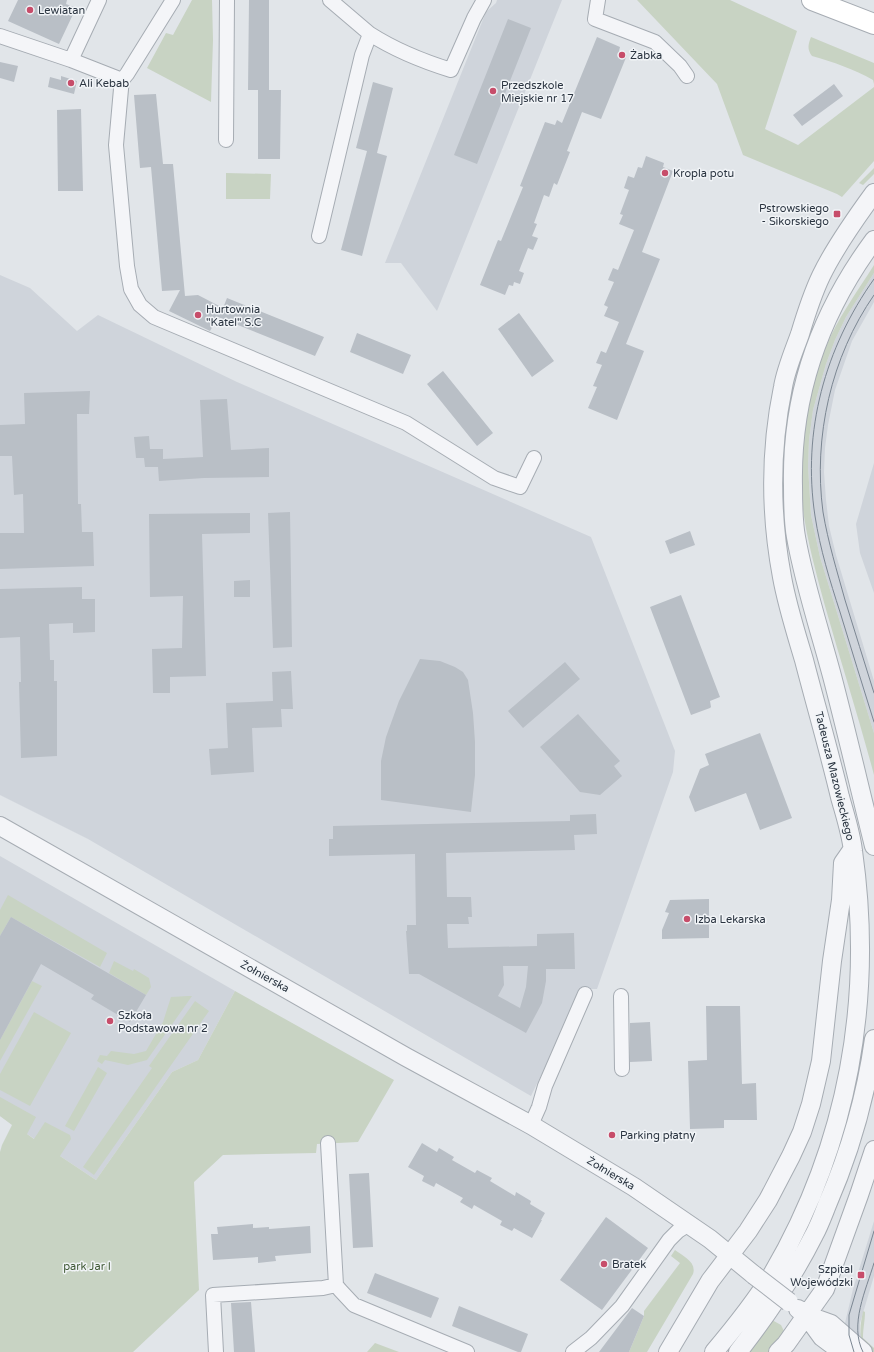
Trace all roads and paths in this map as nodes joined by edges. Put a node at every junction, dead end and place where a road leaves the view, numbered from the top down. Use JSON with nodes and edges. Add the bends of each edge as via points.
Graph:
{"nodes":[{"id":1,"x":99,"y":0,"type":"edge"},
{"id":2,"x":173,"y":0,"type":"edge"},
{"id":3,"x":227,"y":0,"type":"edge"},
{"id":4,"x":330,"y":0,"type":"edge"},
{"id":5,"x":484,"y":0,"type":"edge"},
{"id":6,"x":598,"y":0,"type":"edge"},
{"id":7,"x":812,"y":0,"type":"edge"},
{"id":8,"x":874,"y":24,"type":"edge"},
{"id":9,"x":370,"y":34,"type":"junction"},
{"id":10,"x":0,"y":36,"type":"edge"},
{"id":11,"x":71,"y":60,"type":"junction"},
{"id":12,"x":688,"y":76,"type":"dead end"},
{"id":13,"x":122,"y":80,"type":"junction"},
{"id":14,"x":226,"y":140,"type":"dead end"},
{"id":15,"x":874,"y":193,"type":"edge"},
{"id":16,"x":319,"y":236,"type":"dead end"},
{"id":17,"x":874,"y":240,"type":"edge"},
{"id":18,"x":534,"y":458,"type":"dead end"},
{"id":19,"x":0,"y":826,"type":"edge"},
{"id":20,"x":874,"y":846,"type":"edge"},
{"id":21,"x":853,"y":848,"type":"junction"},
{"id":22,"x":585,"y":994,"type":"dead end"},
{"id":23,"x":621,"y":996,"type":"dead end"},
{"id":24,"x":874,"y":1039,"type":"edge"},
{"id":25,"x":622,"y":1069,"type":"dead end"},
{"id":26,"x":531,"y":1125,"type":"junction"},
{"id":27,"x":328,"y":1143,"type":"dead end"},
{"id":28,"x":874,"y":1150,"type":"edge"},
{"id":29,"x":689,"y":1224,"type":"junction"},
{"id":30,"x":730,"y":1254,"type":"junction"},
{"id":31,"x":336,"y":1285,"type":"junction"},
{"id":32,"x":806,"y":1315,"type":"junction"},
{"id":33,"x":216,"y":1352,"type":"edge"},
{"id":34,"x":467,"y":1352,"type":"edge"},
{"id":35,"x":573,"y":1352,"type":"edge"},
{"id":36,"x":668,"y":1352,"type":"edge"},
{"id":37,"x":714,"y":1352,"type":"edge"},
{"id":38,"x":738,"y":1352,"type":"edge"},
{"id":39,"x":778,"y":1352,"type":"edge"},
{"id":40,"x":842,"y":1352,"type":"edge"},
{"id":41,"x":863,"y":1352,"type":"edge"}],
"edges":[{"from":1,"to":11,"type":"street"},
{"from":2,"to":13,"type":"street"},
{"from":3,"to":14,"type":"street"},
{"from":4,"to":9,"type":"street"},
{"from":5,"to":9,"type":"street","via":[[451,70],[418,59]]},
{"from":6,"to":12,"type":"street","via":[[595,19],[655,42]]},
{"from":7,"to":8,"type":"main road"},
{"from":9,"to":16,"type":"street","via":[[362,55]]},
{"from":10,"to":11,"type":"street"},
{"from":11,"to":13,"type":"street"},
{"from":13,"to":18,"type":"street","via":[[116,145],[128,274],[131,289],[140,305],[154,317],[406,423],[494,478],[520,487]]},
{"from":15,"to":21,"type":"street","name":"Tadeusza Mazowieckiego","via":[[822,274],[810,302],[783,384],[772,468],[775,528],[782,578]]},
{"from":17,"to":20,"type":"street","name":"Tadeusza Mazowieckiego","via":[[858,261],[823,326],[808,366],[798,409],[792,463],[796,536],[804,574]]},
{"from":19,"to":26,"type":"street","name":"Żołnierska","via":[[406,1057]]},
{"from":21,"to":30,"type":"street","via":[[843,863],[841,900],[821,1061],[811,1104],[802,1132],[768,1200]]},
{"from":21,"to":37,"type":"street","name":"Tadeusza Mazowieckiego","via":[[860,904],[861,973],[858,1021],[842,1109],[829,1151],[793,1236],[750,1306]]},
{"from":22,"to":26,"type":"street"},
{"from":23,"to":25,"type":"street"},
{"from":24,"to":38,"type":"street","via":[[870,1069],[856,1124],[837,1182],[815,1234],[761,1323]]},
{"from":26,"to":29,"type":"street","name":"Żołnierska","via":[[634,1187]]},
{"from":27,"to":31,"type":"street"},
{"from":28,"to":32,"type":"street","via":[[825,1289]]},
{"from":29,"to":30,"type":"street","name":"Żołnierska"},
{"from":29,"to":35,"type":"street","via":[[669,1240],[622,1306]]},
{"from":30,"to":32,"type":"street","name":"Żołnierska","bridge":true},
{"from":30,"to":36,"type":"street","via":[[710,1281]]},
{"from":31,"to":33,"type":"street","via":[[213,1295]]},
{"from":31,"to":34,"type":"street","via":[[354,1305]]},
{"from":32,"to":39,"type":"street"},
{"from":32,"to":40,"type":"street","name":"Żołnierska","via":[[822,1337]]},
{"from":32,"to":41,"type":"street","name":"Żołnierska","via":[[831,1324]]}]}
